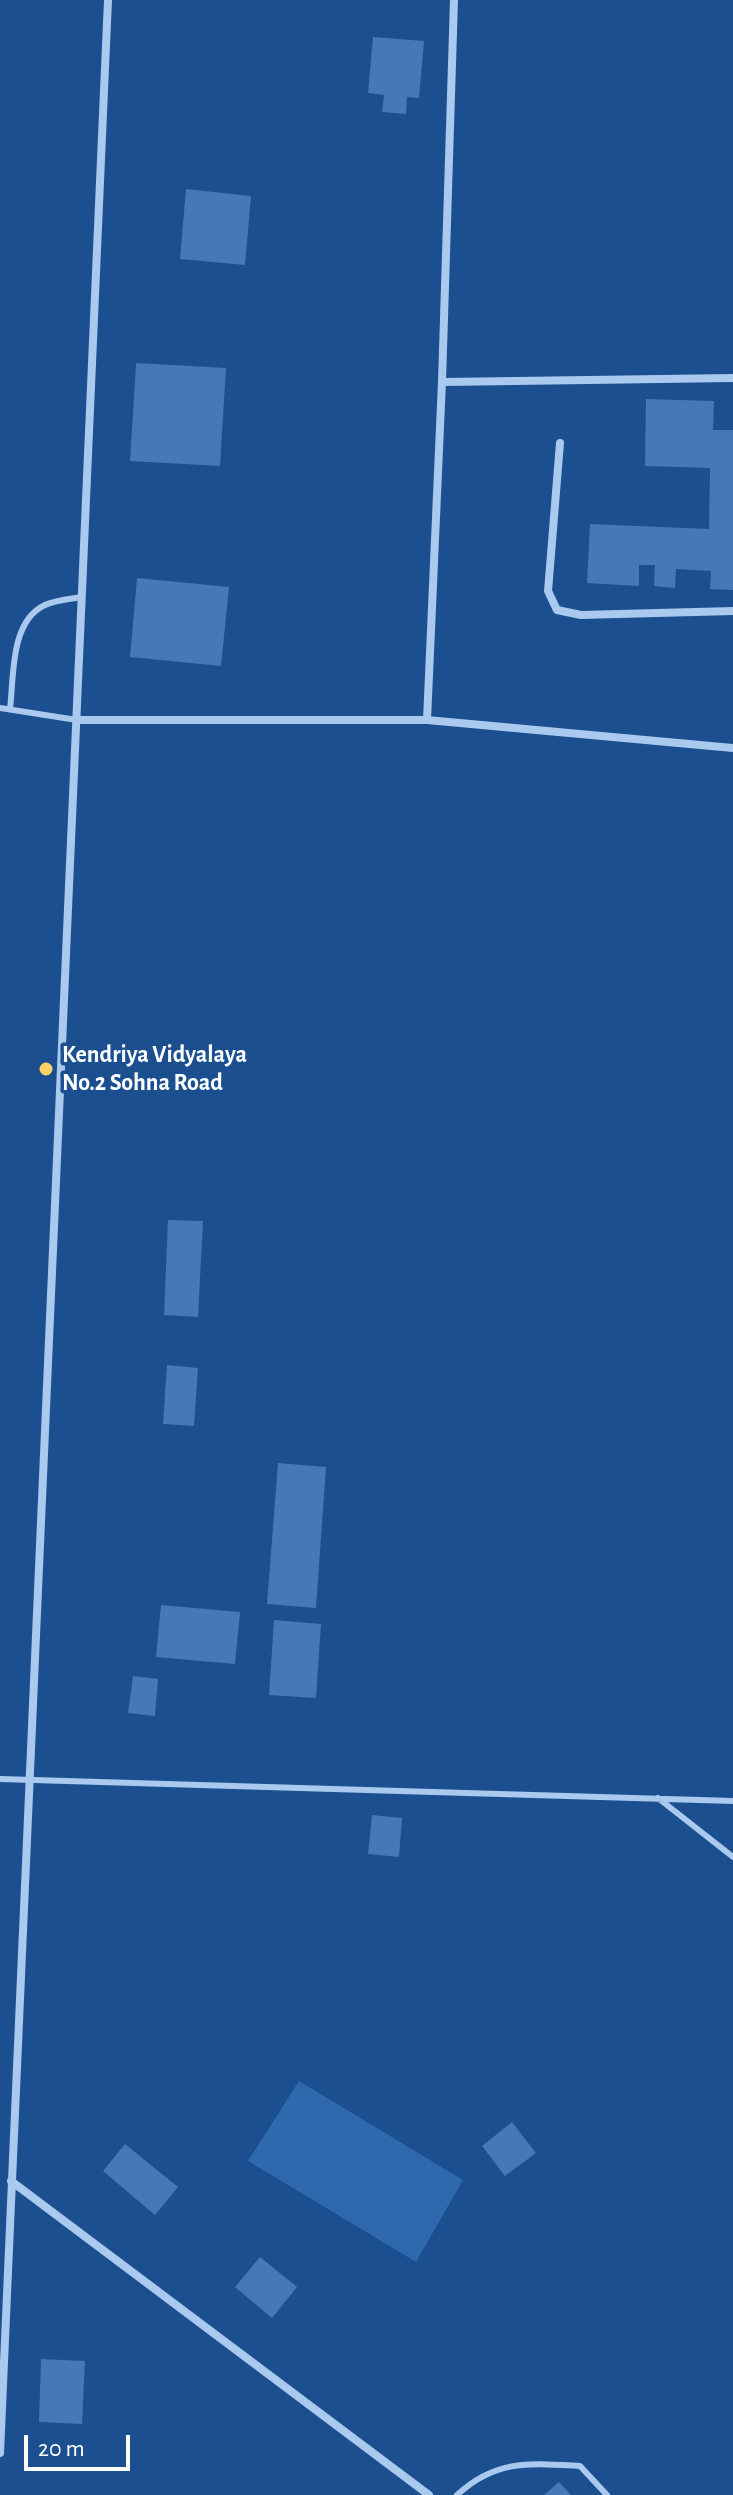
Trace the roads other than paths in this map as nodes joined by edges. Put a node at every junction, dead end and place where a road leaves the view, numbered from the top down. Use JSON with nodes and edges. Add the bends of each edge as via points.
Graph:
{"nodes":[{"id":1,"x":108,"y":0,"type":"edge"},
{"id":2,"x":454,"y":0,"type":"edge"},
{"id":3,"x":733,"y":378,"type":"edge"},
{"id":4,"x":442,"y":382,"type":"junction"},
{"id":5,"x":560,"y":443,"type":"dead end"},
{"id":6,"x":82,"y":597,"type":"junction"},
{"id":7,"x":733,"y":611,"type":"edge"},
{"id":8,"x":0,"y":708,"type":"edge"},
{"id":9,"x":10,"y":709,"type":"junction"},
{"id":10,"x":77,"y":720,"type":"junction"},
{"id":11,"x":427,"y":720,"type":"junction"},
{"id":12,"x":733,"y":748,"type":"edge"},
{"id":13,"x":0,"y":1779,"type":"edge"},
{"id":14,"x":29,"y":1781,"type":"junction"},
{"id":15,"x":658,"y":1798,"type":"junction"},
{"id":16,"x":733,"y":1801,"type":"edge"},
{"id":17,"x":733,"y":1857,"type":"edge"},
{"id":18,"x":11,"y":2181,"type":"junction"},
{"id":19,"x":0,"y":2453,"type":"edge"},
{"id":20,"x":429,"y":2495,"type":"edge"},
{"id":21,"x":457,"y":2495,"type":"edge"},
{"id":22,"x":607,"y":2495,"type":"edge"}],
"edges":[{"from":1,"to":6,"type":"street"},
{"from":2,"to":4,"type":"street"},
{"from":3,"to":4,"type":"street"},
{"from":4,"to":11,"type":"street"},
{"from":5,"to":7,"type":"street","via":[[548,591],[557,610],[581,615]]},
{"from":6,"to":9,"type":"lane","via":[[47,603],[31,613],[20,633]]},
{"from":6,"to":10,"type":"street"},
{"from":8,"to":9,"type":"lane"},
{"from":9,"to":10,"type":"lane"},
{"from":10,"to":11,"type":"street"},
{"from":10,"to":14,"type":"street"},
{"from":11,"to":12,"type":"street"},
{"from":13,"to":14,"type":"lane"},
{"from":14,"to":15,"type":"lane"},
{"from":14,"to":18,"type":"street"},
{"from":15,"to":16,"type":"lane"},
{"from":15,"to":17,"type":"lane"},
{"from":18,"to":19,"type":"street"},
{"from":18,"to":20,"type":"street"},
{"from":21,"to":22,"type":"lane","via":[[477,2476],[523,2462],[580,2466]]}]}
